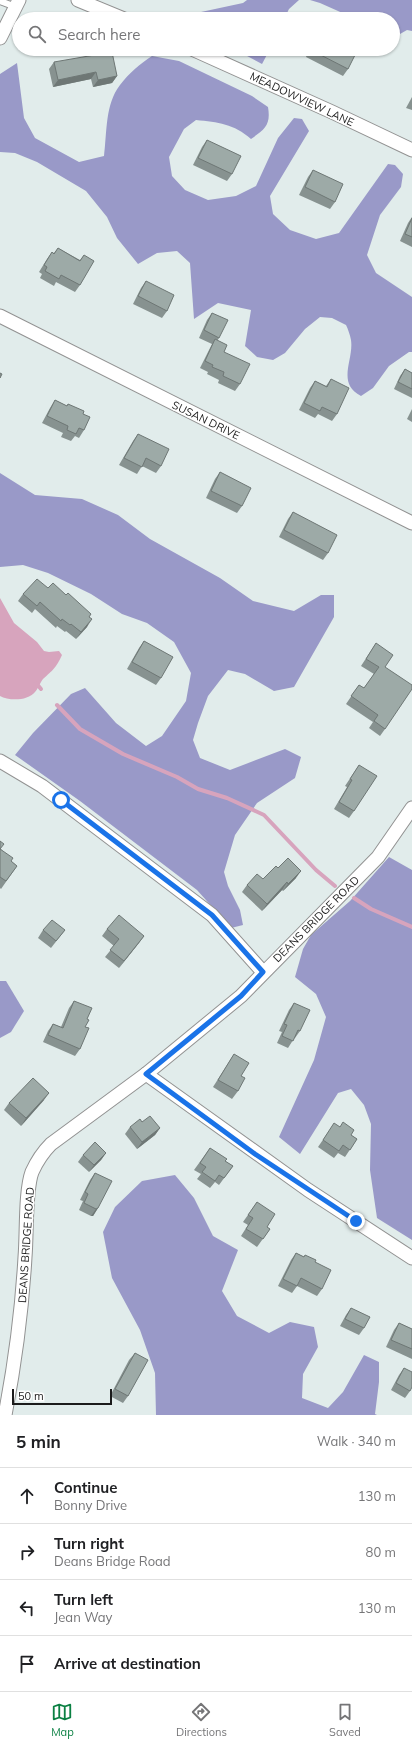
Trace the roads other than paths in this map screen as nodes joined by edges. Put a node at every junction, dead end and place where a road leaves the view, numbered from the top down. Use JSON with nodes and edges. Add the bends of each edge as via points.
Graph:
{"nodes":[{"id":1,"x":78,"y":0,"type":"edge"},
{"id":2,"x":0,"y":1,"type":"edge"},
{"id":3,"x":17,"y":4,"type":"edge"},
{"id":4,"x":107,"y":12,"type":"edge"},
{"id":5,"x":12,"y":14,"type":"edge"},
{"id":6,"x":0,"y":38,"type":"edge"},
{"id":7,"x":208,"y":56,"type":"edge"},
{"id":8,"x":412,"y":150,"type":"edge"},
{"id":9,"x":0,"y":316,"type":"edge"},
{"id":10,"x":412,"y":522,"type":"edge"},
{"id":11,"x":0,"y":761,"type":"edge"},
{"id":12,"x":412,"y":808,"type":"edge"},
{"id":13,"x":263,"y":972,"type":"junction"},
{"id":14,"x":146,"y":1074,"type":"junction"},
{"id":15,"x":412,"y":1258,"type":"edge"},
{"id":16,"x":6,"y":1415,"type":"edge"}],
"edges":[{"from":1,"to":4,"type":"street"},
{"from":2,"to":3,"type":"lane"},
{"from":5,"to":6,"type":"street"},
{"from":7,"to":8,"type":"street","name":"MEADOWVIEW LANE"},
{"from":9,"to":10,"type":"street","name":"SUSAN DRIVE"},
{"from":11,"to":13,"type":"street","via":[[42,786],[212,915]]},
{"from":12,"to":13,"type":"street","name":"DEANS BRIDGE ROAD","via":[[378,857]]},
{"from":13,"to":14,"type":"street","name":"DEANS BRIDGE ROAD","via":[[241,996]]},
{"from":14,"to":15,"type":"street","via":[[301,1185]]},
{"from":14,"to":16,"type":"street","name":"DEANS BRIDGE ROAD","via":[[51,1144],[40,1156],[32,1173],[28,1193],[22,1305]]}]}
